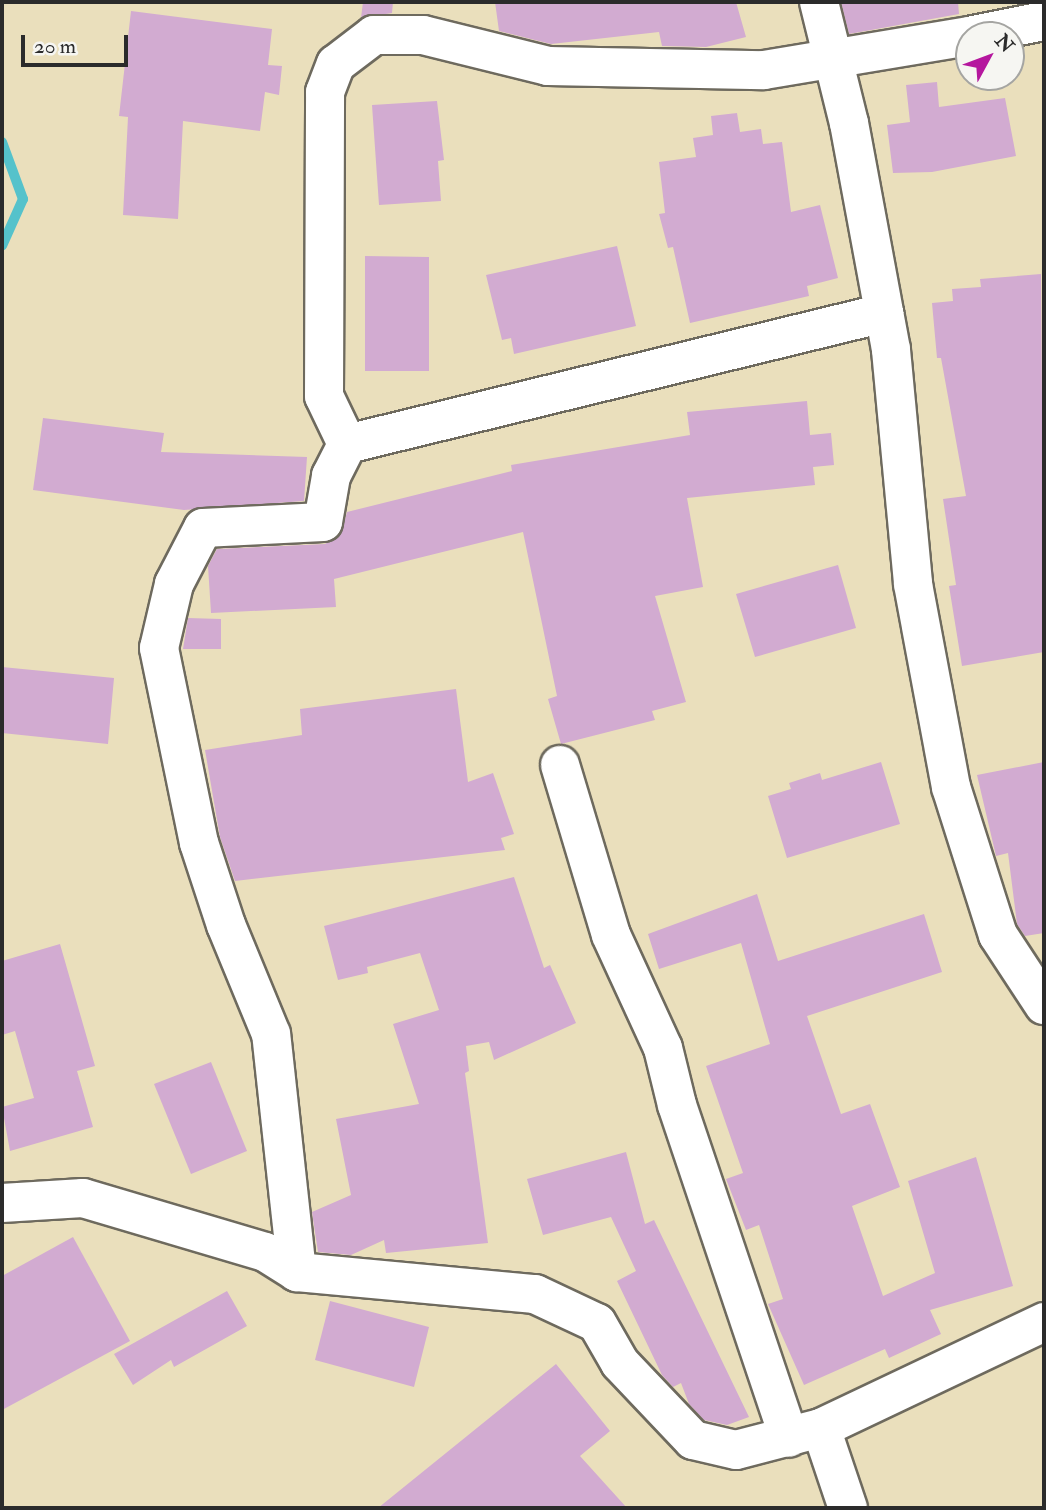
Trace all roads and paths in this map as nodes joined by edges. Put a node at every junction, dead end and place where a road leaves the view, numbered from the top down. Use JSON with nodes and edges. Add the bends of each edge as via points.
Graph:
{"nodes":[{"id":1,"x":819,"y":2,"type":"edge"},
{"id":2,"x":1044,"y":21,"type":"edge"},
{"id":3,"x":1025,"y":25,"type":"edge"},
{"id":4,"x":955,"y":38,"type":"edge"},
{"id":5,"x":834,"y":58,"type":"junction"},
{"id":6,"x":884,"y":313,"type":"junction"},
{"id":7,"x":347,"y":444,"type":"junction"},
{"id":8,"x":561,"y":765,"type":"dead end"},
{"id":9,"x":1044,"y":1005,"type":"edge"},
{"id":10,"x":2,"y":1203,"type":"edge"},
{"id":11,"x":297,"y":1272,"type":"junction"},
{"id":12,"x":1044,"y":1322,"type":"edge"},
{"id":13,"x":805,"y":1433,"type":"junction"},
{"id":14,"x":848,"y":1508,"type":"edge"}],
"edges":[{"from":1,"to":5,"type":"street"},
{"from":2,"to":3,"type":"street"},
{"from":4,"to":5,"type":"street"},
{"from":5,"to":6,"type":"street"},
{"from":5,"to":7,"type":"street","via":[[764,70],[548,66],[423,35],[374,35],[336,64],[325,92],[324,396]]},
{"from":6,"to":7,"type":"street"},
{"from":6,"to":9,"type":"street","via":[[914,584],[951,787],[998,935]]},
{"from":7,"to":11,"type":"street","via":[[331,476],[323,522],[203,528],[174,584],[159,648],[199,843],[226,925],[271,1034]]},
{"from":8,"to":13,"type":"street","via":[[611,935],[663,1048],[677,1105]]},
{"from":10,"to":11,"type":"street","via":[[83,1198],[265,1252]]},
{"from":11,"to":13,"type":"street","via":[[535,1294],[597,1323],[620,1363],[693,1440],[736,1450]]},
{"from":12,"to":13,"type":"street"},
{"from":13,"to":14,"type":"street"}]}
